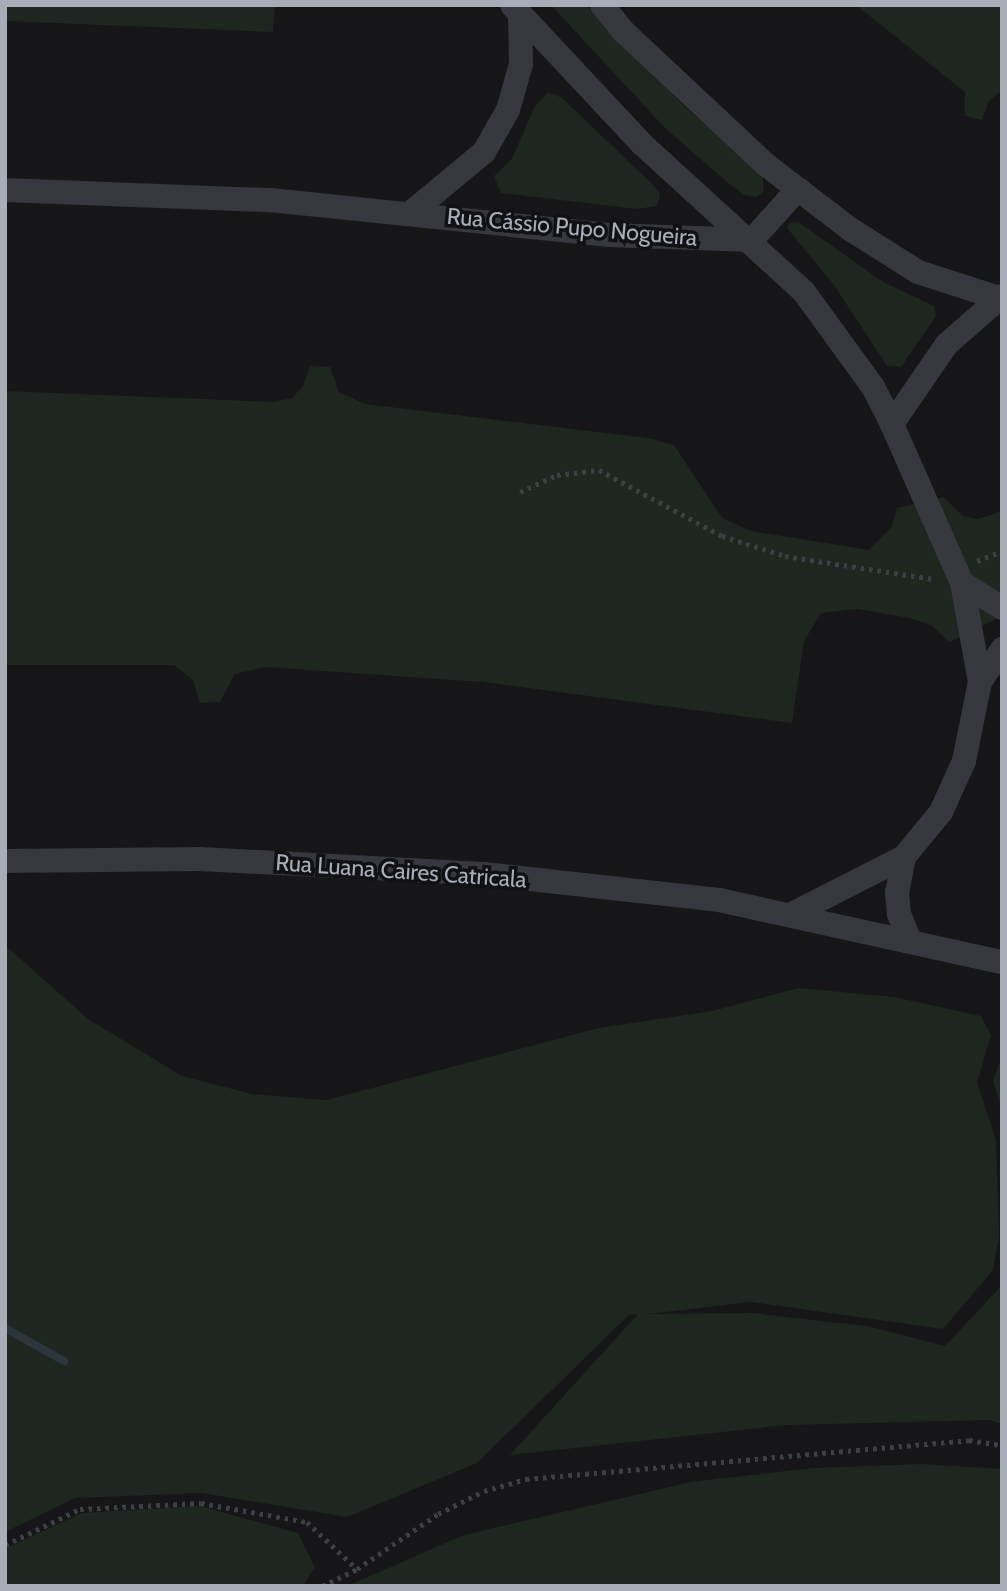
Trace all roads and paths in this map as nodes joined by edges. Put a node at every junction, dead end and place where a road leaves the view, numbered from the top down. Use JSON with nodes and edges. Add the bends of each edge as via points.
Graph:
{"nodes":[{"id":1,"x":602,"y":5,"type":"edge"},
{"id":2,"x":516,"y":11,"type":"edge"},
{"id":3,"x":797,"y":189,"type":"junction"},
{"id":4,"x":5,"y":190,"type":"edge"},
{"id":5,"x":412,"y":211,"type":"junction"},
{"id":6,"x":752,"y":240,"type":"junction"},
{"id":7,"x":1000,"y":297,"type":"edge"},
{"id":8,"x":892,"y":424,"type":"junction"},
{"id":9,"x":520,"y":492,"type":"dead end"},
{"id":10,"x":1002,"y":551,"type":"edge"},
{"id":11,"x":959,"y":576,"type":"junction"},
{"id":12,"x":1002,"y":608,"type":"edge"},
{"id":13,"x":1002,"y":649,"type":"edge"},
{"id":14,"x":980,"y":682,"type":"junction"},
{"id":15,"x":904,"y":857,"type":"junction"},
{"id":16,"x":5,"y":861,"type":"edge"},
{"id":17,"x":794,"y":913,"type":"junction"},
{"id":18,"x":909,"y":939,"type":"junction"},
{"id":19,"x":1002,"y":962,"type":"edge"},
{"id":20,"x":1002,"y":1445,"type":"edge"},
{"id":21,"x":5,"y":1545,"type":"edge"},
{"id":22,"x":357,"y":1569,"type":"junction"},
{"id":23,"x":322,"y":1586,"type":"edge"}],
"edges":[{"from":1,"to":3,"type":"street","via":[[685,91]]},
{"from":2,"to":5,"type":"street","name":"Rua Cássio Pupo Nogueira","via":[[521,64],[508,110],[484,152]]},
{"from":2,"to":6,"type":"street","via":[[642,144]]},
{"from":3,"to":6,"type":"street"},
{"from":3,"to":7,"type":"street","via":[[918,272]]},
{"from":4,"to":5,"type":"street","name":"Rua Cássio Pupo Nogueira","via":[[270,200]]},
{"from":5,"to":6,"type":"street","name":"Rua Cássio Pupo Nogueira","via":[[609,235]]},
{"from":6,"to":8,"type":"street","via":[[804,292],[840,338]]},
{"from":7,"to":8,"type":"street","via":[[947,344]]},
{"from":8,"to":11,"type":"street"},
{"from":9,"to":11,"type":"path","via":[[557,475],[599,470],[722,536],[786,556],[931,580]]},
{"from":10,"to":11,"type":"path"},
{"from":11,"to":12,"type":"street"},
{"from":11,"to":14,"type":"street"},
{"from":13,"to":14,"type":"street"},
{"from":14,"to":15,"type":"street","via":[[964,761],[941,812]]},
{"from":15,"to":17,"type":"street"},
{"from":15,"to":18,"type":"street","via":[[897,892],[899,914]]},
{"from":16,"to":17,"type":"street","name":"Rua Luana Caires Catricala","via":[[200,859],[399,868],[659,892]]},
{"from":17,"to":18,"type":"street","name":"Rua Luana Caires Catricala"},
{"from":18,"to":19,"type":"street","name":"Rua Luana Caires Catricala"},
{"from":20,"to":22,"type":"path","via":[[969,1440],[526,1479],[484,1491],[438,1514]]},
{"from":21,"to":22,"type":"path","via":[[80,1510],[201,1503],[307,1522]]},
{"from":22,"to":23,"type":"path"}]}
